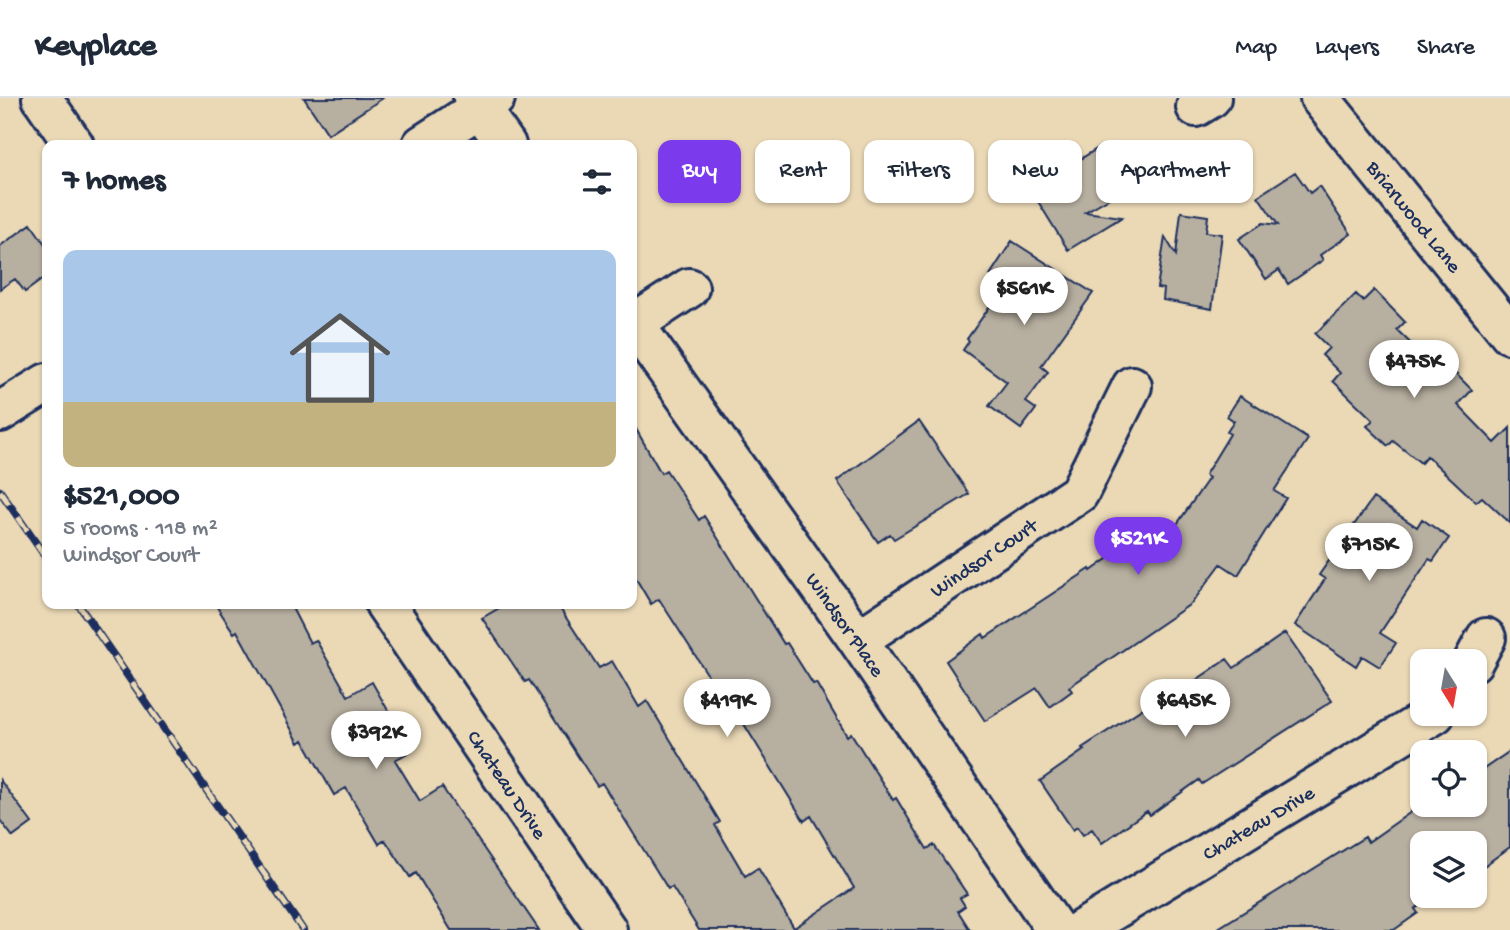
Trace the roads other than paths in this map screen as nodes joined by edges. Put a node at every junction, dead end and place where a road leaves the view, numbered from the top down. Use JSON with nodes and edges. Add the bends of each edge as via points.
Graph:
{"nodes":[{"id":1,"x":42,"y":98,"type":"edge"},
{"id":2,"x":1320,"y":98,"type":"edge"},
{"id":3,"x":482,"y":101,"type":"edge"},
{"id":4,"x":71,"y":140,"type":"edge"},
{"id":5,"x":429,"y":140,"type":"edge"},
{"id":6,"x":503,"y":140,"type":"edge"},
{"id":7,"x":689,"y":288,"type":"dead end"},
{"id":8,"x":637,"y":320,"type":"edge"},
{"id":9,"x":637,"y":329,"type":"edge"},
{"id":10,"x":1510,"y":334,"type":"edge"},
{"id":11,"x":42,"y":386,"type":"edge"},
{"id":12,"x":1132,"y":386,"type":"dead end"},
{"id":13,"x":0,"y":412,"type":"edge"},
{"id":14,"x":388,"y":609,"type":"edge"},
{"id":15,"x":858,"y":640,"type":"junction"},
{"id":16,"x":1415,"y":726,"type":"edge"},
{"id":17,"x":607,"y":930,"type":"edge"},
{"id":18,"x":1056,"y":930,"type":"edge"},
{"id":19,"x":1081,"y":930,"type":"edge"}],
"edges":[{"from":1,"to":4,"type":"street"},
{"from":2,"to":10,"type":"street","name":"Briarwood Lane"},
{"from":3,"to":5,"type":"street"},
{"from":3,"to":6,"type":"street"},
{"from":7,"to":8,"type":"street"},
{"from":9,"to":15,"type":"street","name":"Windsor Place"},
{"from":11,"to":13,"type":"street"},
{"from":12,"to":15,"type":"street","name":"Windsor Court","via":[[1079,493]]},
{"from":14,"to":17,"type":"street","name":"Chateau Drive"},
{"from":15,"to":18,"type":"street","name":"Windsor Place"},
{"from":16,"to":19,"type":"street","name":"Chateau Drive"}]}
